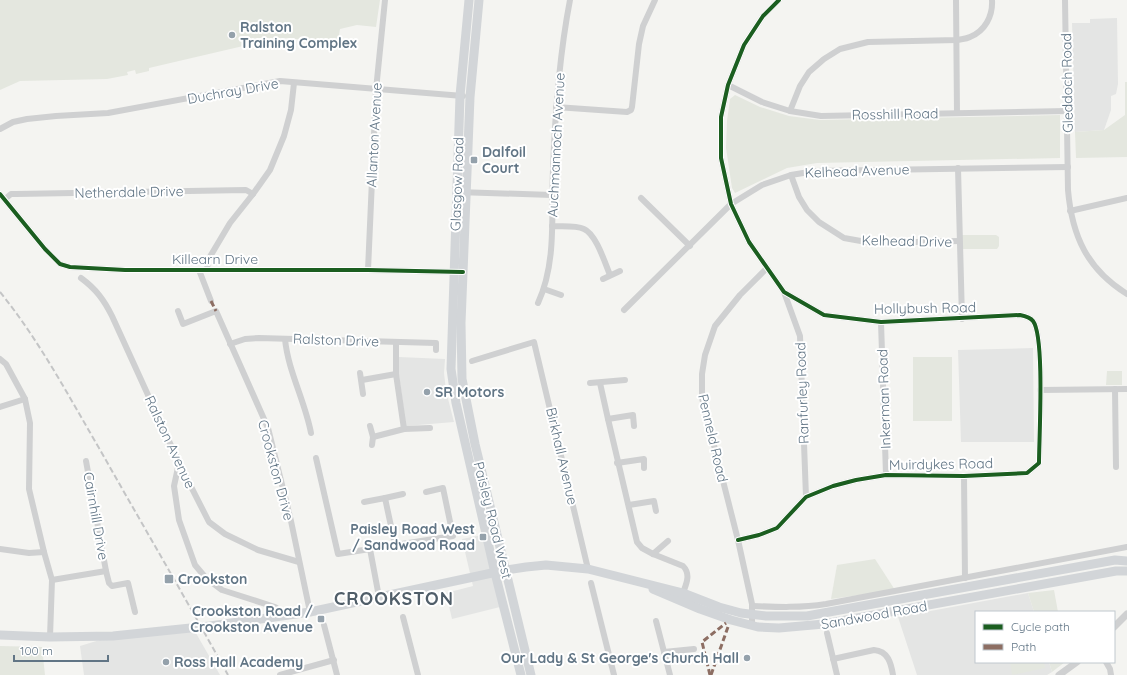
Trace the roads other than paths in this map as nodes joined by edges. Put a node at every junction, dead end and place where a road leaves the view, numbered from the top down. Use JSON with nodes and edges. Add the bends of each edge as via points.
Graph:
{"nodes":[{"id":1,"x":385,"y":0,"type":"edge"},
{"id":2,"x":469,"y":0,"type":"edge"},
{"id":3,"x":479,"y":0,"type":"edge"},
{"id":4,"x":570,"y":0,"type":"edge"},
{"id":5,"x":655,"y":0,"type":"edge"},
{"id":6,"x":779,"y":0,"type":"edge"},
{"id":7,"x":956,"y":0,"type":"edge"},
{"id":8,"x":992,"y":0,"type":"edge"},
{"id":9,"x":1065,"y":0,"type":"edge"},
{"id":10,"x":957,"y":40,"type":"junction"},
{"id":11,"x":294,"y":83,"type":"junction"},
{"id":12,"x":728,"y":85,"type":"junction"},
{"id":13,"x":376,"y":90,"type":"junction"},
{"id":14,"x":465,"y":96,"type":"junction"},
{"id":15,"x":556,"y":107,"type":"junction"},
{"id":16,"x":1067,"y":111,"type":"junction"},
{"id":17,"x":790,"y":112,"type":"junction"},
{"id":18,"x":957,"y":113,"type":"junction"},
{"id":19,"x":0,"y":129,"type":"edge"},
{"id":20,"x":1068,"y":167,"type":"junction"},
{"id":21,"x":958,"y":168,"type":"junction"},
{"id":22,"x":791,"y":175,"type":"junction"},
{"id":23,"x":462,"y":192,"type":"junction"},
{"id":24,"x":0,"y":194,"type":"edge"},
{"id":25,"x":253,"y":194,"type":"junction"},
{"id":26,"x":552,"y":195,"type":"junction"},
{"id":27,"x":641,"y":198,"type":"dead end"},
{"id":28,"x":1127,"y":198,"type":"edge"},
{"id":29,"x":5,"y":200,"type":"junction"},
{"id":30,"x":731,"y":204,"type":"junction"},
{"id":31,"x":1070,"y":211,"type":"junction"},
{"id":32,"x":552,"y":226,"type":"junction"},
{"id":33,"x":959,"y":241,"type":"junction"},
{"id":34,"x":690,"y":246,"type":"junction"},
{"id":35,"x":767,"y":268,"type":"junction"},
{"id":36,"x":199,"y":270,"type":"junction"},
{"id":37,"x":207,"y":270,"type":"junction"},
{"id":38,"x":368,"y":270,"type":"junction"},
{"id":39,"x":620,"y":271,"type":"dead end"},
{"id":40,"x":458,"y":272,"type":"junction"},
{"id":41,"x":610,"y":275,"type":"junction"},
{"id":42,"x":81,"y":278,"type":"dead end"},
{"id":43,"x":603,"y":279,"type":"dead end"},
{"id":44,"x":544,"y":289,"type":"junction"},
{"id":45,"x":784,"y":292,"type":"junction"},
{"id":46,"x":1127,"y":294,"type":"edge"},
{"id":47,"x":561,"y":295,"type":"dead end"},
{"id":48,"x":211,"y":301,"type":"dead end"},
{"id":49,"x":538,"y":303,"type":"dead end"},
{"id":50,"x":624,"y":310,"type":"dead end"},
{"id":51,"x":178,"y":311,"type":"dead end"},
{"id":52,"x":962,"y":319,"type":"junction"},
{"id":53,"x":881,"y":322,"type":"junction"},
{"id":54,"x":285,"y":339,"type":"junction"},
{"id":55,"x":396,"y":342,"type":"junction"},
{"id":56,"x":230,"y":344,"type":"junction"},
{"id":57,"x":436,"y":350,"type":"dead end"},
{"id":58,"x":0,"y":359,"type":"edge"},
{"id":59,"x":472,"y":361,"type":"dead end"},
{"id":60,"x":462,"y":364,"type":"joint"},
{"id":61,"x":450,"y":369,"type":"joint"},
{"id":62,"x":360,"y":373,"type":"dead end"},
{"id":63,"x":396,"y":374,"type":"junction"},
{"id":64,"x":362,"y":380,"type":"junction"},
{"id":65,"x":625,"y":380,"type":"dead end"},
{"id":66,"x":600,"y":382,"type":"junction"},
{"id":67,"x":590,"y":383,"type":"dead end"},
{"id":68,"x":1127,"y":389,"type":"edge"},
{"id":69,"x":1040,"y":390,"type":"junction"},
{"id":70,"x":1115,"y":390,"type":"junction"},
{"id":71,"x":363,"y":394,"type":"dead end"},
{"id":72,"x":25,"y":399,"type":"junction"},
{"id":73,"x":0,"y":407,"type":"edge"},
{"id":74,"x":468,"y":412,"type":"junction"},
{"id":75,"x":458,"y":415,"type":"junction"},
{"id":76,"x":608,"y":419,"type":"junction"},
{"id":77,"x":370,"y":426,"type":"dead end"},
{"id":78,"x":634,"y":426,"type":"dead end"},
{"id":79,"x":430,"y":428,"type":"dead end"},
{"id":80,"x":404,"y":429,"type":"junction"},
{"id":81,"x":311,"y":433,"type":"dead end"},
{"id":82,"x":373,"y":437,"type":"junction"},
{"id":83,"x":372,"y":445,"type":"dead end"},
{"id":84,"x":316,"y":458,"type":"dead end"},
{"id":85,"x":86,"y":461,"type":"dead end"},
{"id":86,"x":179,"y":463,"type":"junction"},
{"id":87,"x":617,"y":463,"type":"junction"},
{"id":88,"x":1116,"y":467,"type":"dead end"},
{"id":89,"x":644,"y":468,"type":"dead end"},
{"id":90,"x":886,"y":476,"type":"junction"},
{"id":91,"x":964,"y":476,"type":"junction"},
{"id":92,"x":426,"y":492,"type":"dead end"},
{"id":93,"x":403,"y":494,"type":"dead end"},
{"id":94,"x":806,"y":497,"type":"junction"},
{"id":95,"x":385,"y":498,"type":"junction"},
{"id":96,"x":364,"y":502,"type":"dead end"},
{"id":97,"x":629,"y":505,"type":"junction"},
{"id":98,"x":656,"y":511,"type":"dead end"},
{"id":99,"x":738,"y":540,"type":"junction"},
{"id":100,"x":668,"y":541,"type":"dead end"},
{"id":101,"x":395,"y":545,"type":"junction"},
{"id":102,"x":1127,"y":548,"type":"edge"},
{"id":103,"x":0,"y":549,"type":"edge"},
{"id":104,"x":370,"y":549,"type":"junction"},
{"id":105,"x":44,"y":552,"type":"junction"},
{"id":106,"x":652,"y":554,"type":"junction"},
{"id":107,"x":1127,"y":560,"type":"edge"},
{"id":108,"x":299,"y":562,"type":"junction"},
{"id":109,"x":588,"y":569,"type":"junction"},
{"id":110,"x":506,"y":570,"type":"junction"},
{"id":111,"x":106,"y":571,"type":"junction"},
{"id":112,"x":1127,"y":571,"type":"edge"},
{"id":113,"x":495,"y":573,"type":"junction"},
{"id":114,"x":128,"y":576,"type":"dead end"},
{"id":115,"x":965,"y":578,"type":"junction"},
{"id":116,"x":52,"y":580,"type":"junction"},
{"id":117,"x":128,"y":583,"type":"junction"},
{"id":118,"x":591,"y":583,"type":"dead end"},
{"id":119,"x":379,"y":596,"type":"junction"},
{"id":120,"x":681,"y":597,"type":"junction"},
{"id":121,"x":752,"y":610,"type":"junction"},
{"id":122,"x":135,"y":612,"type":"dead end"},
{"id":123,"x":310,"y":612,"type":"junction"},
{"id":124,"x":1127,"y":614,"type":"edge"},
{"id":125,"x":288,"y":616,"type":"junction"},
{"id":126,"x":403,"y":617,"type":"dead end"},
{"id":127,"x":656,"y":621,"type":"dead end"},
{"id":128,"x":324,"y":625,"type":"dead end"},
{"id":129,"x":752,"y":625,"type":"junction"},
{"id":130,"x":1115,"y":626,"type":"edge"},
{"id":131,"x":0,"y":634,"type":"edge"},
{"id":132,"x":826,"y":634,"type":"dead end"},
{"id":133,"x":50,"y":637,"type":"junction"},
{"id":134,"x":694,"y":649,"type":"dead end"},
{"id":135,"x":664,"y":652,"type":"junction"},
{"id":136,"x":833,"y":659,"type":"junction"},
{"id":137,"x":334,"y":660,"type":"junction"},
{"id":138,"x":1076,"y":663,"type":"edge"},
{"id":139,"x":1107,"y":663,"type":"edge"},
{"id":140,"x":280,"y":675,"type":"edge"},
{"id":141,"x":337,"y":675,"type":"edge"},
{"id":142,"x":418,"y":675,"type":"edge"},
{"id":143,"x":521,"y":675,"type":"edge"},
{"id":144,"x":531,"y":675,"type":"edge"},
{"id":145,"x":614,"y":675,"type":"edge"},
{"id":146,"x":670,"y":675,"type":"edge"},
{"id":147,"x":837,"y":675,"type":"edge"},
{"id":148,"x":893,"y":675,"type":"edge"},
{"id":149,"x":1059,"y":675,"type":"edge"},
{"id":150,"x":1111,"y":675,"type":"edge"}],
"edges":[{"from":1,"to":13,"type":"street","name":"Allanton Avenue"},
{"from":2,"to":14,"type":"main road","name":"Glasgow Road"},
{"from":3,"to":14,"type":"main road","name":"Glasgow Road"},
{"from":4,"to":15,"type":"street","name":"Auchmannoch Avenue","via":[[559,68]]},
{"from":5,"to":15,"type":"street","via":[[643,26],[630,110],[627,112]]},
{"from":6,"to":12,"type":"street","name":"Hollybush Road","via":[[763,16],[744,45]]},
{"from":7,"to":10,"type":"street"},
{"from":8,"to":10,"type":"street","via":[[991,14],[980,30],[969,38]]},
{"from":9,"to":16,"type":"street","name":"Gleddoch Road"},
{"from":10,"to":17,"type":"street","via":[[868,42],[840,49],[809,72],[800,86]]},
{"from":10,"to":18,"type":"street"},
{"from":11,"to":13,"type":"street","name":"Duchray Drive"},
{"from":11,"to":19,"type":"street","name":"Duchray Drive","via":[[280,81],[108,113],[27,119],[13,122]]},
{"from":11,"to":25,"type":"street","via":[[291,110],[284,136],[270,170]]},
{"from":12,"to":17,"type":"street","name":"Rosshill Road","via":[[762,102]]},
{"from":12,"to":30,"type":"street","name":"Hollybush Road","via":[[721,117],[721,158]]},
{"from":13,"to":14,"type":"street","name":"Duchray Drive"},
{"from":13,"to":38,"type":"street","name":"Allanton Avenue"},
{"from":14,"to":23,"type":"main road","name":"Glasgow Road"},
{"from":15,"to":26,"type":"street","name":"Auchmannoch Avenue"},
{"from":16,"to":18,"type":"street","name":"Rosshill Road"},
{"from":16,"to":20,"type":"street","name":"Gleddoch Road"},
{"from":17,"to":18,"type":"street","name":"Rosshill Road","via":[[821,116]]},
{"from":20,"to":21,"type":"street","name":"Kelhead Avenue"},
{"from":20,"to":31,"type":"street","name":"Gleddoch Road"},
{"from":21,"to":22,"type":"street","name":"Kelhead Avenue","via":[[815,170]]},
{"from":21,"to":33,"type":"street"},
{"from":22,"to":30,"type":"street","name":"Kelhead Avenue","via":[[762,185]]},
{"from":22,"to":33,"type":"street","name":"Kelhead Drive","via":[[807,210],[819,222],[844,238],[872,243]]},
{"from":23,"to":26,"type":"street"},
{"from":23,"to":40,"type":"main road","name":"Glasgow Road"},
{"from":24,"to":29,"type":"street","name":"Killearn Drive"},
{"from":25,"to":29,"type":"street","name":"Netherdale Drive","via":[[246,190],[11,194]]},
{"from":25,"to":37,"type":"street","via":[[230,223],[208,260]]},
{"from":26,"to":32,"type":"street","name":"Auchmannoch Avenue"},
{"from":27,"to":34,"type":"street"},
{"from":28,"to":31,"type":"street"},
{"from":29,"to":36,"type":"street","name":"Killearn Drive","via":[[60,264],[70,267]]},
{"from":30,"to":34,"type":"street","name":"Kelhead Avenue"},
{"from":30,"to":35,"type":"street","name":"Hollybush Road","via":[[749,242]]},
{"from":31,"to":46,"type":"street","name":"Gleddoch Road","via":[[1080,243],[1097,270]]},
{"from":32,"to":41,"type":"street","via":[[577,227],[590,234]]},
{"from":32,"to":44,"type":"street","name":"Auchmannoch Avenue"},
{"from":33,"to":52,"type":"street"},
{"from":34,"to":50,"type":"street","name":"Kelhead Avenue"},
{"from":35,"to":45,"type":"street","name":"Hollybush Road"},
{"from":35,"to":99,"type":"street","name":"Penneld Road","via":[[740,295],[715,326],[705,355],[702,374],[702,398]]},
{"from":36,"to":37,"type":"street","name":"Killearn Drive"},
{"from":36,"to":48,"type":"street"},
{"from":37,"to":38,"type":"street","name":"Killearn Drive"},
{"from":38,"to":40,"type":"street","name":"Killearn Drive"},
{"from":39,"to":41,"type":"street"},
{"from":40,"to":60,"type":"main road","name":"Glasgow Road"},
{"from":40,"to":61,"type":"main road","name":"Glasgow Road"},
{"from":41,"to":43,"type":"street"},
{"from":42,"to":86,"type":"street","name":"Ralston Avenue","via":[[102,298],[112,316]]},
{"from":44,"to":47,"type":"street"},
{"from":44,"to":49,"type":"street","name":"Auchmannoch Avenue"},
{"from":45,"to":53,"type":"street","name":"Hollybush Road","via":[[824,315]]},
{"from":45,"to":94,"type":"street","name":"Ranfurley Road","via":[[800,336]]},
{"from":51,"to":56,"type":"street","name":"Crookston Drive","via":[[183,324],[216,311]]},
{"from":52,"to":53,"type":"street","name":"Hollybush Road"},
{"from":52,"to":69,"type":"street","name":"Hollybush Road","via":[[1020,315],[1033,320],[1037,330]]},
{"from":53,"to":90,"type":"street","name":"Inkerman Road"},
{"from":54,"to":55,"type":"street","name":"Ralston Drive"},
{"from":54,"to":56,"type":"street","name":"Ralston Drive","via":[[245,339]]},
{"from":54,"to":81,"type":"street","via":[[286,353],[312,419]]},
{"from":55,"to":57,"type":"street","name":"Ralston Drive","via":[[436,343]]},
{"from":55,"to":63,"type":"street"},
{"from":56,"to":108,"type":"street","name":"Crookston Drive","via":[[268,428]]},
{"from":58,"to":72,"type":"street","via":[[6,364]]},
{"from":59,"to":109,"type":"street","name":"Birkhall Avenue","via":[[534,342]]},
{"from":60,"to":74,"type":"main road","name":"Paisley Road West"},
{"from":61,"to":75,"type":"main road","name":"Paisley Road West"},
{"from":62,"to":64,"type":"street"},
{"from":63,"to":64,"type":"street"},
{"from":63,"to":80,"type":"street"},
{"from":64,"to":71,"type":"street"},
{"from":65,"to":66,"type":"street"},
{"from":66,"to":67,"type":"street"},
{"from":66,"to":76,"type":"street"},
{"from":68,"to":70,"type":"street"},
{"from":69,"to":70,"type":"street"},
{"from":69,"to":91,"type":"street","name":"Muirdykes Road","via":[[1039,463],[1027,473]]},
{"from":70,"to":88,"type":"street"},
{"from":72,"to":73,"type":"street"},
{"from":72,"to":105,"type":"street","via":[[30,423],[29,490]]},
{"from":74,"to":75,"type":"main road"},
{"from":74,"to":110,"type":"main road","name":"Paisley Road West"},
{"from":75,"to":113,"type":"main road","name":"Paisley Road West"},
{"from":76,"to":78,"type":"street","via":[[633,415]]},
{"from":76,"to":87,"type":"street"},
{"from":77,"to":82,"type":"street"},
{"from":79,"to":80,"type":"street"},
{"from":80,"to":82,"type":"street"},
{"from":82,"to":83,"type":"street"},
{"from":84,"to":104,"type":"street","via":[[321,465],[338,554]]},
{"from":85,"to":111,"type":"street","name":"Cairnhill Drive"},
{"from":86,"to":108,"type":"street","name":"Ralston Avenue","via":[[209,522],[225,534],[258,550]]},
{"from":86,"to":125,"type":"street","via":[[174,486],[179,520],[195,565],[206,578],[222,590],[275,607]]},
{"from":87,"to":89,"type":"street","via":[[644,459]]},
{"from":87,"to":97,"type":"street"},
{"from":90,"to":91,"type":"street","name":"Muirdykes Road"},
{"from":90,"to":94,"type":"street","name":"Muirdykes Road","via":[[856,480]]},
{"from":91,"to":115,"type":"street"},
{"from":92,"to":101,"type":"street","via":[[443,488],[452,536]]},
{"from":93,"to":95,"type":"street"},
{"from":94,"to":99,"type":"street","name":"Muirdykes Road","via":[[777,528]]},
{"from":95,"to":96,"type":"street"},
{"from":95,"to":101,"type":"street"},
{"from":97,"to":98,"type":"street","via":[[654,501]]},
{"from":97,"to":106,"type":"street","via":[[637,542]]},
{"from":99,"to":121,"type":"street","name":"Penneld Road"},
{"from":100,"to":106,"type":"street"},
{"from":101,"to":104,"type":"street"},
{"from":102,"to":115,"type":"street","name":"Sandwood Road"},
{"from":103,"to":105,"type":"street","via":[[29,553]]},
{"from":104,"to":119,"type":"street"},
{"from":105,"to":116,"type":"street"},
{"from":106,"to":120,"type":"street","via":[[687,570],[688,577]]},
{"from":107,"to":121,"type":"main road","name":"Sandwood Road","via":[[1115,560],[826,613],[783,616]]},
{"from":108,"to":123,"type":"street","name":"Crookston Drive"},
{"from":109,"to":110,"type":"main road","name":"Sandwood Road","via":[[546,565]]},
{"from":109,"to":120,"type":"main road","name":"Sandwood Road","via":[[628,578]]},
{"from":110,"to":113,"type":"main road","name":"Sandwood Road"},
{"from":110,"to":144,"type":"main road","name":"Paisley Road West"},
{"from":111,"to":116,"type":"street","name":"Cairnhill Drive"},
{"from":111,"to":117,"type":"street","name":"Cairnhill Drive","via":[[112,586]]},
{"from":112,"to":129,"type":"main road","name":"Sandwood Road","via":[[824,624],[778,628]]},
{"from":113,"to":119,"type":"main road","name":"Sandwood Road"},
{"from":113,"to":143,"type":"main road","name":"Paisley Road West"},
{"from":114,"to":117,"type":"street"},
{"from":115,"to":121,"type":"street","name":"Sandwood Road","via":[[815,606]]},
{"from":116,"to":133,"type":"street"},
{"from":117,"to":122,"type":"street"},
{"from":118,"to":145,"type":"street"},
{"from":119,"to":123,"type":"main road","name":"Sandwood Road"},
{"from":120,"to":121,"type":"main road","name":"Sandwood Road","via":[[724,608]]},
{"from":120,"to":129,"type":"main road","name":"Sandwood Road","via":[[731,620]]},
{"from":121,"to":129,"type":"street","name":"Penneld Road"},
{"from":123,"to":125,"type":"main road","name":"Sandwood Road"},
{"from":124,"to":130,"type":"street"},
{"from":125,"to":133,"type":"main road","name":"Sandwood Road","via":[[113,636]]},
{"from":126,"to":142,"type":"street"},
{"from":127,"to":135,"type":"street"},
{"from":128,"to":137,"type":"street"},
{"from":131,"to":133,"type":"main road","name":"Sandwood Road"},
{"from":132,"to":136,"type":"street"},
{"from":134,"to":135,"type":"street"},
{"from":135,"to":146,"type":"street"},
{"from":136,"to":147,"type":"street"},
{"from":136,"to":148,"type":"street","via":[[880,651],[888,657]]},
{"from":137,"to":140,"type":"street"},
{"from":137,"to":141,"type":"street"},
{"from":138,"to":149,"type":"street"},
{"from":139,"to":150,"type":"street"}]}
